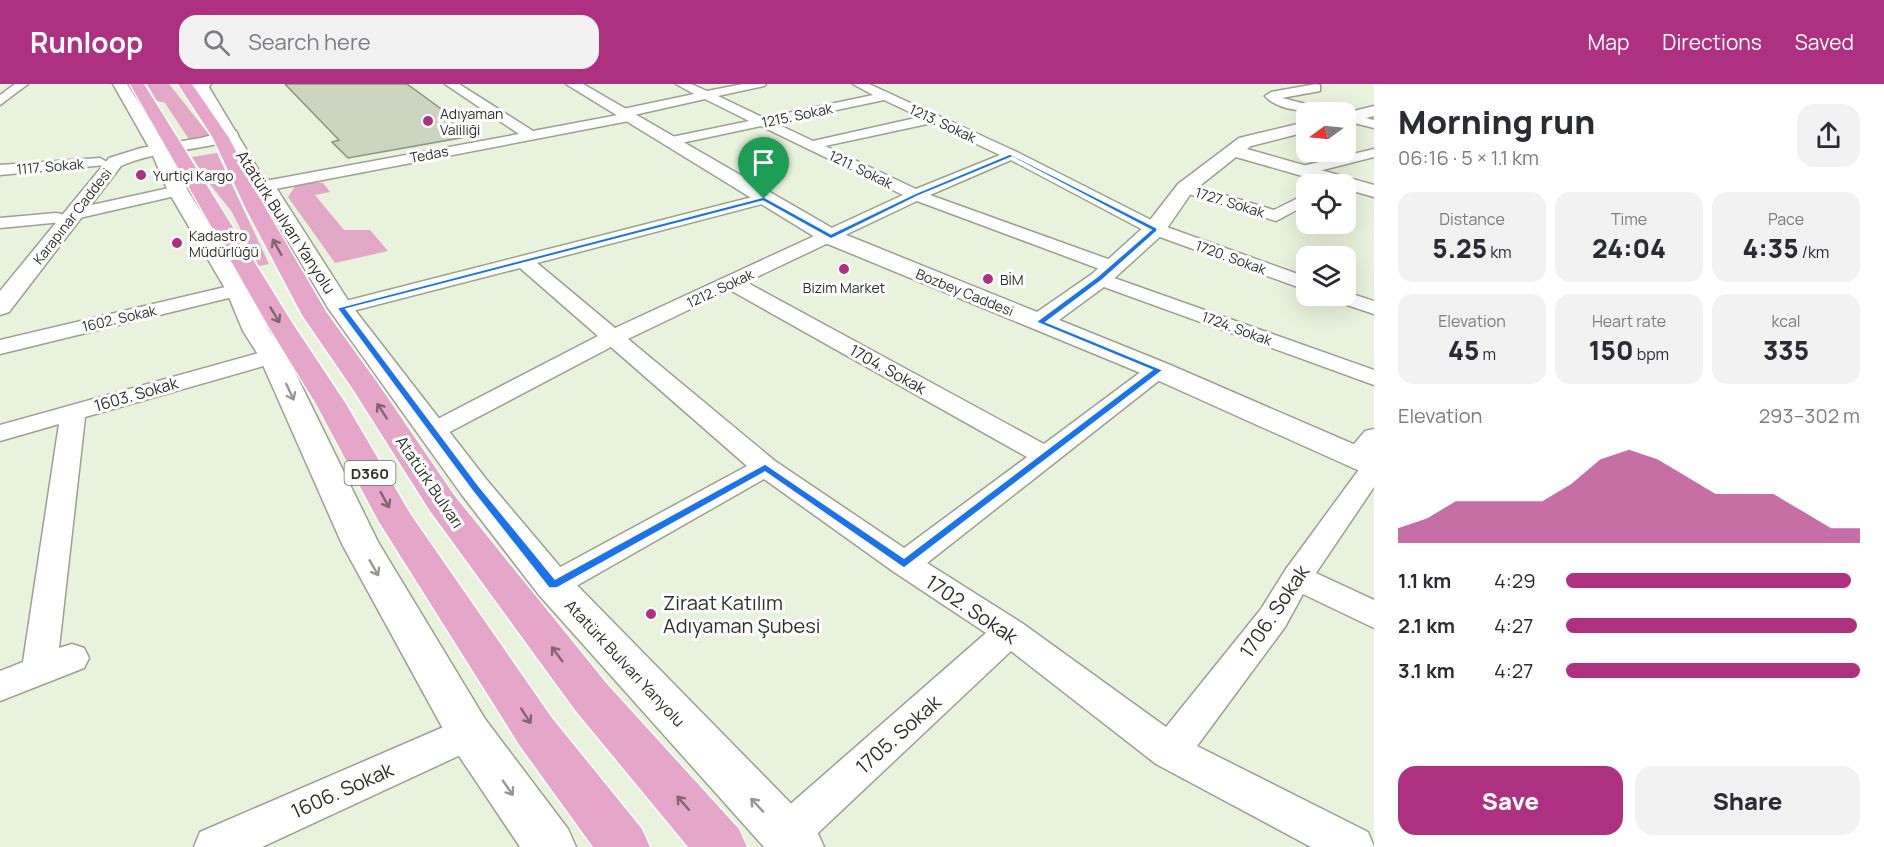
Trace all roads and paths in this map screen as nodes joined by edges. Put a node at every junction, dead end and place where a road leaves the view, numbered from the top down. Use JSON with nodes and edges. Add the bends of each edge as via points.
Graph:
{"nodes":[{"id":1,"x":23,"y":84,"type":"edge"},
{"id":2,"x":120,"y":84,"type":"edge"},
{"id":3,"x":137,"y":84,"type":"edge"},
{"id":4,"x":198,"y":84,"type":"edge"},
{"id":5,"x":451,"y":84,"type":"edge"},
{"id":6,"x":573,"y":84,"type":"edge"},
{"id":7,"x":682,"y":84,"type":"edge"},
{"id":8,"x":760,"y":84,"type":"edge"},
{"id":9,"x":859,"y":84,"type":"edge"},
{"id":10,"x":0,"y":86,"type":"edge"},
{"id":11,"x":1316,"y":88,"type":"dead end"},
{"id":12,"x":709,"y":96,"type":"junction"},
{"id":13,"x":886,"y":96,"type":"junction"},
{"id":14,"x":0,"y":101,"type":"edge"},
{"id":15,"x":1296,"y":105,"type":"edge"},
{"id":16,"x":1374,"y":111,"type":"edge"},
{"id":17,"x":626,"y":115,"type":"junction"},
{"id":18,"x":1356,"y":115,"type":"edge"},
{"id":19,"x":935,"y":118,"type":"junction"},
{"id":20,"x":1356,"y":119,"type":"edge"},
{"id":21,"x":764,"y":122,"type":"junction"},
{"id":22,"x":1374,"y":123,"type":"edge"},
{"id":23,"x":1296,"y":129,"type":"edge"},
{"id":24,"x":530,"y":135,"type":"junction"},
{"id":25,"x":226,"y":136,"type":"junction"},
{"id":26,"x":162,"y":139,"type":"junction"},
{"id":27,"x":672,"y":141,"type":"junction"},
{"id":28,"x":812,"y":145,"type":"junction"},
{"id":29,"x":1234,"y":151,"type":"junction"},
{"id":30,"x":1374,"y":153,"type":"edge"},
{"id":31,"x":1012,"y":155,"type":"junction"},
{"id":32,"x":100,"y":162,"type":"junction"},
{"id":33,"x":0,"y":170,"type":"edge"},
{"id":34,"x":1303,"y":170,"type":"junction"},
{"id":35,"x":1314,"y":174,"type":"edge"},
{"id":36,"x":265,"y":186,"type":"junction"},
{"id":37,"x":1356,"y":187,"type":"edge"},
{"id":38,"x":1185,"y":188,"type":"junction"},
{"id":39,"x":178,"y":191,"type":"junction"},
{"id":40,"x":1374,"y":191,"type":"edge"},
{"id":41,"x":916,"y":195,"type":"junction"},
{"id":42,"x":764,"y":199,"type":"junction"},
{"id":43,"x":1296,"y":205,"type":"edge"},
{"id":44,"x":65,"y":216,"type":"junction"},
{"id":45,"x":0,"y":223,"type":"edge"},
{"id":46,"x":1155,"y":229,"type":"junction"},
{"id":47,"x":831,"y":237,"type":"junction"},
{"id":48,"x":523,"y":261,"type":"junction"},
{"id":49,"x":1106,"y":273,"type":"junction"},
{"id":50,"x":1296,"y":280,"type":"edge"},
{"id":51,"x":0,"y":282,"type":"edge"},
{"id":52,"x":732,"y":283,"type":"junction"},
{"id":53,"x":238,"y":290,"type":"junction"},
{"id":54,"x":1356,"y":302,"type":"edge"},
{"id":55,"x":0,"y":307,"type":"edge"},
{"id":56,"x":341,"y":308,"type":"junction"},
{"id":57,"x":1374,"y":308,"type":"edge"},
{"id":58,"x":1040,"y":322,"type":"junction"},
{"id":59,"x":614,"y":337,"type":"junction"},
{"id":60,"x":0,"y":347,"type":"edge"},
{"id":61,"x":273,"y":356,"type":"junction"},
{"id":62,"x":1158,"y":370,"type":"junction"},
{"id":63,"x":1374,"y":378,"type":"edge"},
{"id":64,"x":73,"y":412,"type":"junction"},
{"id":65,"x":433,"y":431,"type":"junction"},
{"id":66,"x":0,"y":433,"type":"edge"},
{"id":67,"x":1374,"y":438,"type":"edge"},
{"id":68,"x":1044,"y":455,"type":"junction"},
{"id":69,"x":1368,"y":463,"type":"edge"},
{"id":70,"x":765,"y":467,"type":"junction"},
{"id":71,"x":904,"y":564,"type":"junction"},
{"id":72,"x":1297,"y":577,"type":"junction"},
{"id":73,"x":553,"y":585,"type":"junction"},
{"id":74,"x":1374,"y":615,"type":"edge"},
{"id":75,"x":1010,"y":632,"type":"junction"},
{"id":76,"x":72,"y":658,"type":"dead end"},
{"id":77,"x":39,"y":670,"type":"junction"},
{"id":78,"x":0,"y":686,"type":"edge"},
{"id":79,"x":469,"y":733,"type":"junction"},
{"id":80,"x":1170,"y":752,"type":"junction"},
{"id":81,"x":792,"y":841,"type":"edge"},
{"id":82,"x":215,"y":847,"type":"edge"},
{"id":83,"x":550,"y":847,"type":"edge"},
{"id":84,"x":624,"y":847,"type":"edge"},
{"id":85,"x":721,"y":847,"type":"edge"},
{"id":86,"x":1353,"y":847,"type":"edge"}],
"edges":[{"from":1,"to":10,"type":"street"},
{"from":1,"to":14,"type":"street"},
{"from":2,"to":26,"type":"street"},
{"from":3,"to":26,"type":"highway","number":"D360"},
{"from":4,"to":25,"type":"street","name":"Atatürk Bulvarı Yanyolu"},
{"from":5,"to":24,"type":"street"},
{"from":6,"to":17,"type":"street","name":"Bozbey Caddesi"},
{"from":7,"to":12,"type":"street","name":"1211. Sokak"},
{"from":8,"to":12,"type":"street","name":"Tedas"},
{"from":9,"to":13,"type":"street","name":"1213. Sokak"},
{"from":11,"to":15,"type":"street","via":[[1272,96]]},
{"from":12,"to":17,"type":"street","name":"Tedas"},
{"from":12,"to":21,"type":"street","name":"1211. Sokak"},
{"from":13,"to":19,"type":"street","name":"1213. Sokak"},
{"from":13,"to":21,"type":"street","name":"1215. Sokak"},
{"from":16,"to":18,"type":"street"},
{"from":17,"to":24,"type":"street","name":"Tedas"},
{"from":17,"to":27,"type":"street","name":"Bozbey Caddesi"},
{"from":19,"to":28,"type":"street"},
{"from":19,"to":31,"type":"street","name":"1213. Sokak"},
{"from":20,"to":22,"type":"street"},
{"from":21,"to":27,"type":"street","name":"1215. Sokak"},
{"from":21,"to":28,"type":"street","name":"1211. Sokak"},
{"from":23,"to":29,"type":"street","via":[[1245,142]]},
{"from":24,"to":36,"type":"street","name":"Tedas"},
{"from":25,"to":26,"type":"street","name":"Karapınar Caddesi"},
{"from":25,"to":36,"type":"street","name":"Atatürk Bulvarı Yanyolu","via":[[254,177]]},
{"from":85,"to":25,"type":"highway","name":"Atatürk Bulvarı","number":"D360","one_way":true,"via":[[591,697],[442,503],[315,315],[256,209]]},
{"from":26,"to":32,"type":"street","name":"Karapınar Caddesi"},
{"from":26,"to":39,"type":"street"},
{"from":26,"to":44,"type":"street","name":"Karapınar Caddesi","via":[[115,162]]},
{"from":26,"to":84,"type":"highway","number":"D360","one_way":true,"via":[[331,404],[397,522],[536,732]]},
{"from":27,"to":42,"type":"street","name":"Bozbey Caddesi"},
{"from":28,"to":41,"type":"street","name":"1211. Sokak"},
{"from":29,"to":34,"type":"street"},
{"from":29,"to":38,"type":"street"},
{"from":30,"to":34,"type":"street"},
{"from":31,"to":41,"type":"street","name":"1212. Sokak"},
{"from":31,"to":46,"type":"street","name":"1213. Sokak"},
{"from":32,"to":33,"type":"street","name":"1117. Sokak"},
{"from":32,"to":44,"type":"street","name":"Karapınar Caddesi"},
{"from":34,"to":35,"type":"street"},
{"from":36,"to":56,"type":"street","name":"Atatürk Bulvarı Yanyolu"},
{"from":37,"to":40,"type":"street"},
{"from":38,"to":43,"type":"street","name":"1727. Sokak","via":[[1276,216]]},
{"from":38,"to":46,"type":"street"},
{"from":39,"to":44,"type":"street"},
{"from":39,"to":53,"type":"street"},
{"from":41,"to":47,"type":"street","name":"1212. Sokak"},
{"from":41,"to":49,"type":"street","name":"1211. Sokak"},
{"from":42,"to":47,"type":"street","name":"Bozbey Caddesi"},
{"from":42,"to":48,"type":"street"},
{"from":44,"to":45,"type":"street"},
{"from":44,"to":51,"type":"street","name":"Karapınar Caddesi"},
{"from":44,"to":55,"type":"street","name":"Karapınar Caddesi"},
{"from":46,"to":49,"type":"street"},
{"from":46,"to":50,"type":"street","name":"1720. Sokak"},
{"from":47,"to":52,"type":"street","name":"1212. Sokak"},
{"from":47,"to":58,"type":"street","name":"Bozbey Caddesi"},
{"from":48,"to":56,"type":"street"},
{"from":48,"to":59,"type":"street","name":"1702. Sokak"},
{"from":49,"to":58,"type":"street"},
{"from":49,"to":63,"type":"street","name":"1724. Sokak"},
{"from":52,"to":59,"type":"street","name":"1212. Sokak"},
{"from":52,"to":68,"type":"street","name":"1704. Sokak"},
{"from":53,"to":60,"type":"street","name":"1602. Sokak"},
{"from":53,"to":61,"type":"street","via":[[256,331]]},
{"from":54,"to":57,"type":"street"},
{"from":56,"to":65,"type":"street","name":"Atatürk Bulvarı Yanyolu"},
{"from":58,"to":62,"type":"street","name":"Bozbey Caddesi"},
{"from":59,"to":65,"type":"street","name":"1212. Sokak"},
{"from":59,"to":70,"type":"street","name":"1702. Sokak"},
{"from":61,"to":64,"type":"street","name":"1603. Sokak"},
{"from":61,"to":79,"type":"street","one_way":true,"via":[[360,544]]},
{"from":62,"to":68,"type":"street"},
{"from":62,"to":69,"type":"street","name":"Bozbey Caddesi"},
{"from":64,"to":66,"type":"street","name":"1603. Sokak"},
{"from":64,"to":77,"type":"street"},
{"from":65,"to":73,"type":"street","name":"Atatürk Bulvarı Yanyolu"},
{"from":67,"to":69,"type":"street","name":"1706. Sokak"},
{"from":68,"to":71,"type":"street"},
{"from":69,"to":72,"type":"street","name":"1706. Sokak"},
{"from":70,"to":71,"type":"street","name":"1702. Sokak"},
{"from":70,"to":73,"type":"street"},
{"from":71,"to":75,"type":"street","name":"1702. Sokak"},
{"from":72,"to":74,"type":"street"},
{"from":72,"to":80,"type":"street","name":"1706. Sokak","via":[[1273,618]]},
{"from":81,"to":73,"type":"street","name":"Atatürk Bulvarı Yanyolu","one_way":true},
{"from":75,"to":80,"type":"street","name":"1702. Sokak"},
{"from":75,"to":81,"type":"street","name":"1705. Sokak"},
{"from":76,"to":77,"type":"street"},
{"from":77,"to":78,"type":"street"},
{"from":79,"to":82,"type":"street","name":"1606. Sokak"},
{"from":79,"to":83,"type":"street","one_way":true},
{"from":80,"to":86,"type":"street","name":"1702. Sokak"}]}
